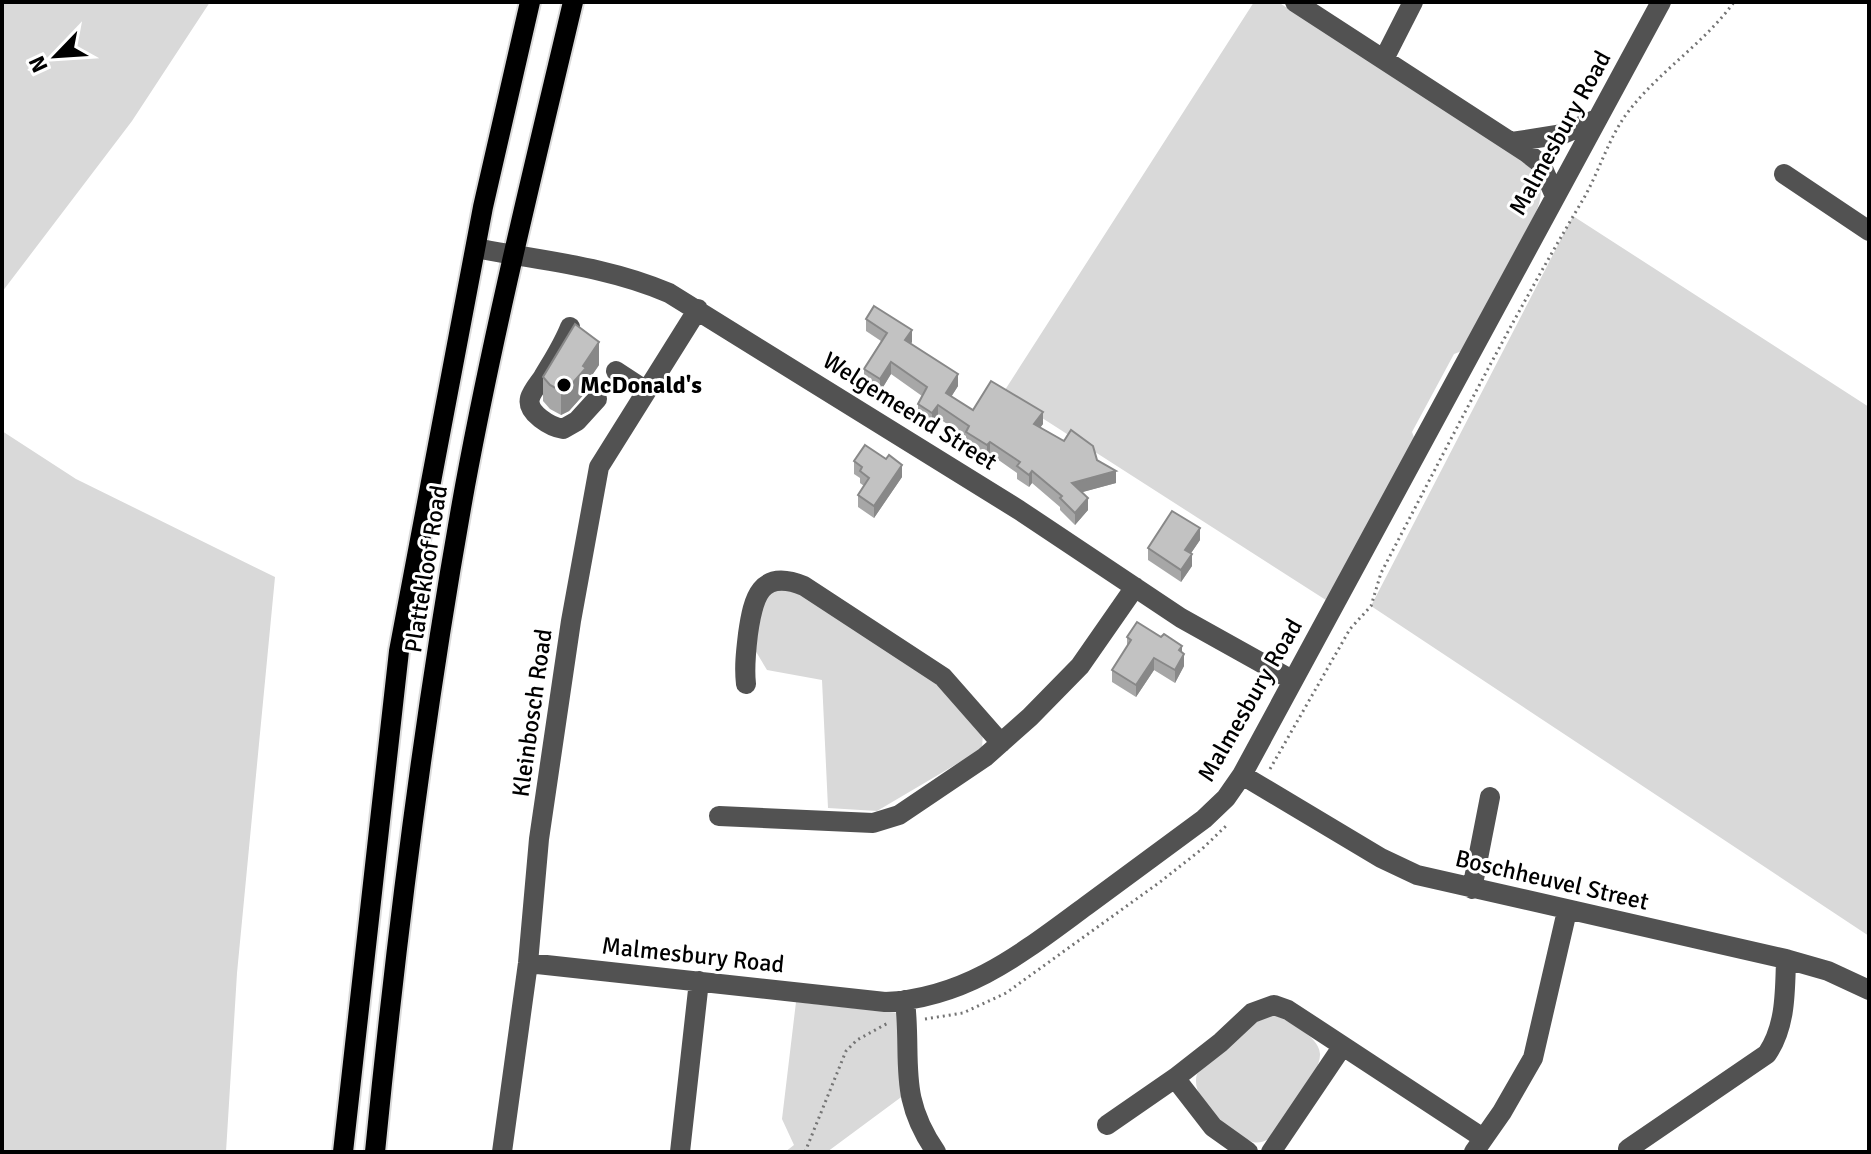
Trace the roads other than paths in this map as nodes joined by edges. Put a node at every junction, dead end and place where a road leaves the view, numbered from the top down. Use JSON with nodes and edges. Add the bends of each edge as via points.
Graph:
{"nodes":[{"id":1,"x":530,"y":2,"type":"edge"},
{"id":2,"x":573,"y":2,"type":"edge"},
{"id":3,"x":1295,"y":2,"type":"edge"},
{"id":4,"x":1413,"y":2,"type":"edge"},
{"id":5,"x":1661,"y":2,"type":"edge"},
{"id":6,"x":1384,"y":59,"type":"junction"},
{"id":7,"x":1597,"y":119,"type":"junction"},
{"id":8,"x":1512,"y":142,"type":"junction"},
{"id":9,"x":1784,"y":174,"type":"dead end"},
{"id":10,"x":1555,"y":196,"type":"junction"},
{"id":11,"x":1869,"y":231,"type":"edge"},
{"id":12,"x":476,"y":248,"type":"junction"},
{"id":13,"x":512,"y":255,"type":"junction"},
{"id":14,"x":698,"y":309,"type":"junction"},
{"id":15,"x":570,"y":327,"type":"edge"},
{"id":16,"x":616,"y":371,"type":"dead end"},
{"id":17,"x":645,"y":390,"type":"junction"},
{"id":18,"x":597,"y":399,"type":"dead end"},
{"id":19,"x":1135,"y":587,"type":"junction"},
{"id":20,"x":1292,"y":680,"type":"junction"},
{"id":21,"x":746,"y":684,"type":"dead end"},
{"id":22,"x":1001,"y":743,"type":"junction"},
{"id":23,"x":1242,"y":775,"type":"junction"},
{"id":24,"x":1490,"y":797,"type":"dead end"},
{"id":25,"x":719,"y":816,"type":"dead end"},
{"id":26,"x":1472,"y":889,"type":"junction"},
{"id":27,"x":1567,"y":911,"type":"junction"},
{"id":28,"x":1786,"y":959,"type":"junction"},
{"id":29,"x":528,"y":963,"type":"junction"},
{"id":30,"x":699,"y":981,"type":"junction"},
{"id":31,"x":1869,"y":990,"type":"edge"},
{"id":32,"x":905,"y":1000,"type":"junction"},
{"id":33,"x":1342,"y":1047,"type":"junction"},
{"id":34,"x":1175,"y":1078,"type":"junction"},
{"id":35,"x":1107,"y":1125,"type":"dead end"},
{"id":36,"x":1478,"y":1145,"type":"edge"},
{"id":37,"x":1628,"y":1149,"type":"dead end"},
{"id":38,"x":343,"y":1152,"type":"edge"},
{"id":39,"x":375,"y":1152,"type":"edge"},
{"id":40,"x":502,"y":1152,"type":"edge"},
{"id":41,"x":680,"y":1152,"type":"edge"},
{"id":42,"x":936,"y":1152,"type":"edge"},
{"id":43,"x":1248,"y":1152,"type":"edge"},
{"id":44,"x":1271,"y":1152,"type":"edge"}],
"edges":[{"from":1,"to":12,"type":"main road","name":"Plattekloof Road"},
{"from":2,"to":13,"type":"main road","name":"Plattekloof Road"},
{"from":3,"to":6,"type":"street"},
{"from":4,"to":6,"type":"street"},
{"from":5,"to":7,"type":"street","name":"Malmesbury Road"},
{"from":6,"to":8,"type":"street"},
{"from":7,"to":8,"type":"street","via":[[1563,134]]},
{"from":7,"to":10,"type":"street","name":"Malmesbury Road"},
{"from":8,"to":10,"type":"street","via":[[1541,164]]},
{"from":9,"to":11,"type":"street"},
{"from":10,"to":20,"type":"street","name":"Malmesbury Road"},
{"from":12,"to":13,"type":"street","name":"Welgemeend Street"},
{"from":12,"to":38,"type":"main road","name":"Plattekloof Road","via":[[399,651]]},
{"from":13,"to":14,"type":"street","name":"Welgemeend Street","via":[[639,280]]},
{"from":13,"to":39,"type":"main road","name":"Plattekloof Road","via":[[442,625],[405,874]]},
{"from":14,"to":17,"type":"street","name":"Kleinbosch Road"},
{"from":14,"to":19,"type":"street","name":"Welgemeend Street"},
{"from":15,"to":18,"type":"street","via":[[529,405],[533,413],[563,429]]},
{"from":16,"to":17,"type":"street"},
{"from":17,"to":29,"type":"street","name":"Kleinbosch Road","via":[[595,482],[539,839]]},
{"from":19,"to":20,"type":"street","name":"Welgemeend Street"},
{"from":19,"to":22,"type":"street","via":[[1080,666]]},
{"from":20,"to":23,"type":"street","name":"Malmesbury Road"},
{"from":21,"to":22,"type":"street","via":[[756,595],[769,584],[790,581],[943,677]]},
{"from":22,"to":25,"type":"street","via":[[887,820]]},
{"from":23,"to":26,"type":"street","name":"Boschheuvel Street","via":[[1405,870]]},
{"from":23,"to":32,"type":"street","name":"Malmesbury Road","via":[[1204,819],[1015,959],[958,987]]},
{"from":24,"to":26,"type":"street"},
{"from":26,"to":27,"type":"street","name":"Boschheuvel Street"},
{"from":27,"to":28,"type":"street","name":"Boschheuvel Street"},
{"from":27,"to":36,"type":"street","via":[[1533,1058]]},
{"from":28,"to":31,"type":"street","name":"Boschheuvel Street"},
{"from":28,"to":37,"type":"street","via":[[1781,1024],[1767,1054]]},
{"from":29,"to":30,"type":"street","name":"Malmesbury Road"},
{"from":29,"to":40,"type":"street","name":"Kleinbosch Road"},
{"from":30,"to":32,"type":"street","name":"Malmesbury Road"},
{"from":30,"to":41,"type":"street"},
{"from":32,"to":42,"type":"street","via":[[908,1088],[916,1119]]},
{"from":33,"to":34,"type":"street","via":[[1274,1005],[1252,1013]]},
{"from":33,"to":36,"type":"street"},
{"from":33,"to":44,"type":"street"},
{"from":34,"to":35,"type":"street"},
{"from":34,"to":43,"type":"street","via":[[1213,1127]]}]}
